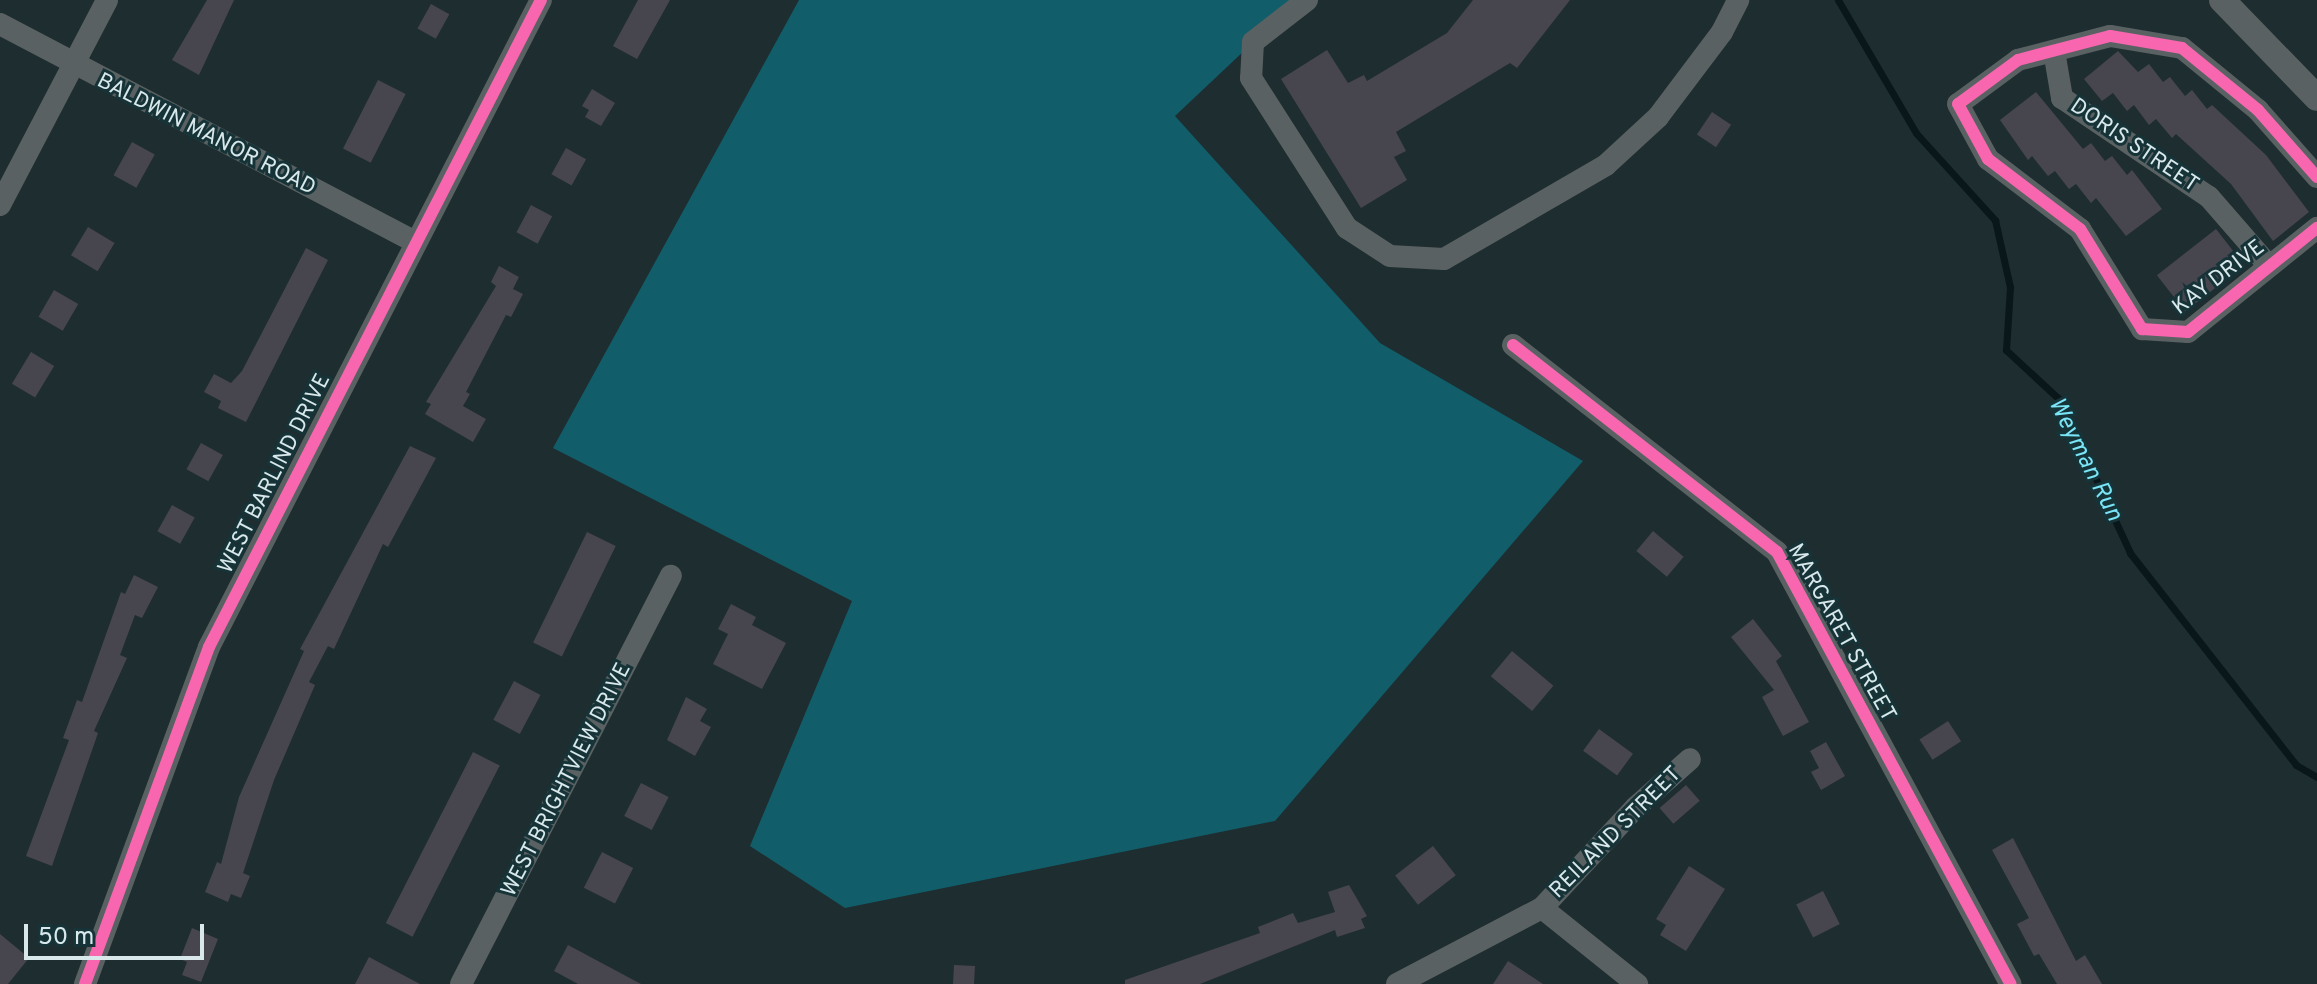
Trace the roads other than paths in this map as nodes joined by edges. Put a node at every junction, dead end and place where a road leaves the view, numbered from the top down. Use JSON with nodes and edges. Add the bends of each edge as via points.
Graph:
{"nodes":[{"id":1,"x":107,"y":0,"type":"edge"},
{"id":2,"x":541,"y":0,"type":"edge"},
{"id":3,"x":1307,"y":0,"type":"edge"},
{"id":4,"x":1738,"y":0,"type":"edge"},
{"id":5,"x":2222,"y":0,"type":"edge"},
{"id":6,"x":0,"y":24,"type":"edge"},
{"id":7,"x":2054,"y":51,"type":"junction"},
{"id":8,"x":72,"y":66,"type":"junction"},
{"id":9,"x":2317,"y":98,"type":"edge"},
{"id":10,"x":2317,"y":177,"type":"edge"},
{"id":11,"x":0,"y":205,"type":"edge"},
{"id":12,"x":2317,"y":228,"type":"edge"},
{"id":13,"x":415,"y":242,"type":"junction"},
{"id":14,"x":2269,"y":266,"type":"junction"},
{"id":15,"x":1513,"y":345,"type":"dead end"},
{"id":16,"x":671,"y":576,"type":"dead end"},
{"id":17,"x":1690,"y":759,"type":"dead end"},
{"id":18,"x":1542,"y":908,"type":"junction"},
{"id":19,"x":85,"y":984,"type":"edge"},
{"id":20,"x":461,"y":984,"type":"edge"},
{"id":21,"x":1397,"y":984,"type":"edge"},
{"id":22,"x":1637,"y":984,"type":"edge"},
{"id":23,"x":2011,"y":984,"type":"edge"}],
"edges":[{"from":1,"to":8,"type":"street"},
{"from":2,"to":13,"type":"street","name":"WEST BARLIND DRIVE"},
{"from":3,"to":4,"type":"street","via":[[1253,42],[1251,78],[1347,228],[1390,256],[1444,259],[1606,165],[1658,117],[1722,32]]},
{"from":5,"to":9,"type":"street"},
{"from":6,"to":8,"type":"street","name":"BALDWIN MANOR ROAD"},
{"from":7,"to":10,"type":"street","name":"KAY DRIVE","via":[[2110,36],[2182,48],[2258,110]]},
{"from":7,"to":14,"type":"street","name":"DORIS STREET","via":[[2062,98],[2209,197]]},
{"from":7,"to":14,"type":"street","name":"KAY DRIVE","via":[[2018,60],[1958,104],[1988,159],[2080,229],[2142,329],[2188,332]]},
{"from":8,"to":11,"type":"street"},
{"from":8,"to":13,"type":"street","name":"BALDWIN MANOR ROAD"},
{"from":12,"to":14,"type":"street","name":"KAY DRIVE"},
{"from":13,"to":19,"type":"street","name":"WEST BARLIND DRIVE","via":[[209,647]]},
{"from":15,"to":23,"type":"street","name":"MARGARET STREET","via":[[1777,552]]},
{"from":16,"to":20,"type":"street","name":"WEST BRIGHTVIEW DRIVE"},
{"from":17,"to":18,"type":"street","name":"REILAND STREET","via":[[1636,807]]},
{"from":18,"to":21,"type":"street","name":"REILAND STREET"},
{"from":18,"to":22,"type":"street","name":"REILAND STREET"}]}
